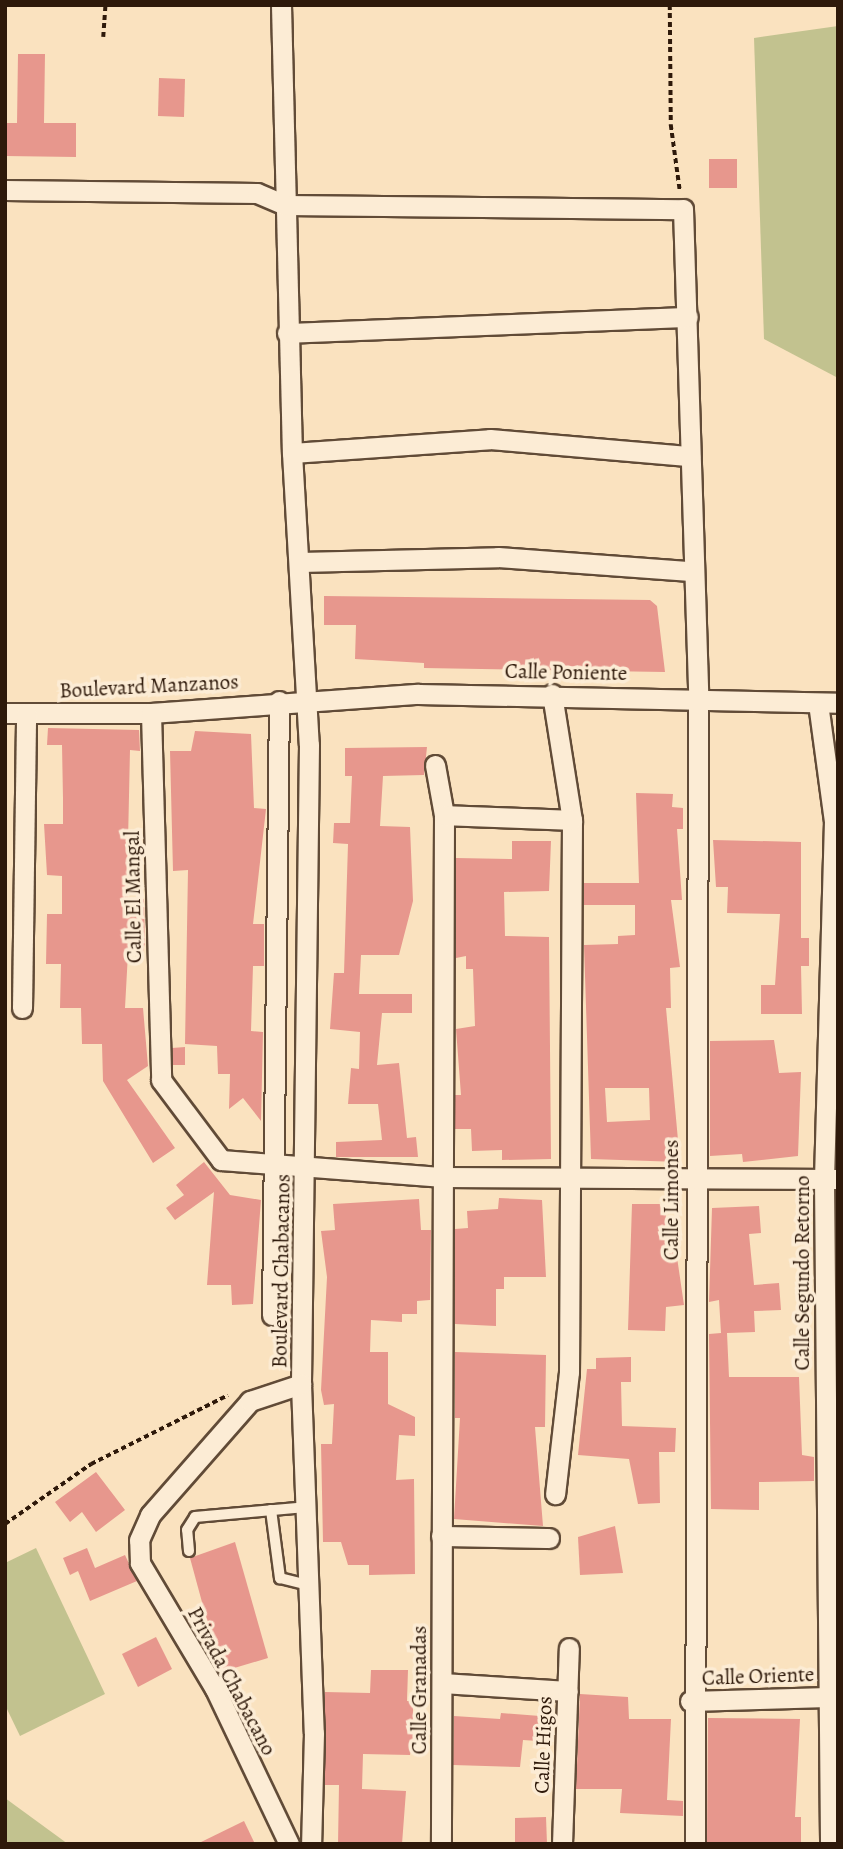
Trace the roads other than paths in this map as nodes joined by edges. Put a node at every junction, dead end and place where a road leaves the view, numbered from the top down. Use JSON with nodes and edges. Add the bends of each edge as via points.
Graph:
{"nodes":[{"id":1,"x":281,"y":5,"type":"edge"},
{"id":2,"x":5,"y":190,"type":"edge"},
{"id":3,"x":285,"y":205,"type":"junction"},
{"id":4,"x":688,"y":317,"type":"junction"},
{"id":5,"x":287,"y":333,"type":"junction"},
{"id":6,"x":292,"y":453,"type":"junction"},
{"id":7,"x":690,"y":456,"type":"junction"},
{"id":8,"x":300,"y":562,"type":"junction"},
{"id":9,"x":690,"y":571,"type":"junction"},
{"id":10,"x":552,"y":694,"type":"junction"},
{"id":11,"x":698,"y":698,"type":"junction"},
{"id":12,"x":293,"y":700,"type":"junction"},
{"id":13,"x":828,"y":703,"type":"edge"},
{"id":14,"x":5,"y":713,"type":"edge"},
{"id":15,"x":26,"y":713,"type":"junction"},
{"id":16,"x":151,"y":713,"type":"junction"},
{"id":17,"x":435,"y":765,"type":"dead end"},
{"id":18,"x":444,"y":815,"type":"junction"},
{"id":19,"x":572,"y":820,"type":"junction"},
{"id":20,"x":22,"y":1008,"type":"dead end"},
{"id":21,"x":277,"y":1165,"type":"junction"},
{"id":22,"x":306,"y":1167,"type":"junction"},
{"id":23,"x":443,"y":1177,"type":"junction"},
{"id":24,"x":694,"y":1178,"type":"junction"},
{"id":25,"x":568,"y":1179,"type":"junction"},
{"id":26,"x":831,"y":1179,"type":"edge"},
{"id":27,"x":272,"y":1315,"type":"dead end"},
{"id":28,"x":301,"y":1384,"type":"junction"},
{"id":29,"x":555,"y":1494,"type":"dead end"},
{"id":30,"x":306,"y":1507,"type":"junction"},
{"id":31,"x":271,"y":1510,"type":"junction"},
{"id":32,"x":441,"y":1536,"type":"junction"},
{"id":33,"x":549,"y":1538,"type":"dead end"},
{"id":34,"x":189,"y":1551,"type":"dead end"},
{"id":35,"x":309,"y":1585,"type":"junction"},
{"id":36,"x":569,"y":1648,"type":"dead end"},
{"id":37,"x":442,"y":1683,"type":"junction"},
{"id":38,"x":568,"y":1692,"type":"junction"},
{"id":39,"x":828,"y":1697,"type":"junction"},
{"id":40,"x":690,"y":1701,"type":"junction"},
{"id":41,"x":289,"y":1844,"type":"edge"},
{"id":42,"x":311,"y":1844,"type":"edge"},
{"id":43,"x":440,"y":1844,"type":"edge"},
{"id":44,"x":562,"y":1844,"type":"edge"},
{"id":45,"x":695,"y":1844,"type":"edge"},
{"id":46,"x":830,"y":1844,"type":"edge"}],
"edges":[{"from":1,"to":3,"type":"street"},
{"from":2,"to":3,"type":"street","via":[[257,193]]},
{"from":3,"to":4,"type":"street","name":"Calle Limones","via":[[683,209]]},
{"from":3,"to":5,"type":"street"},
{"from":4,"to":5,"type":"street"},
{"from":4,"to":7,"type":"street","name":"Calle Limones"},
{"from":5,"to":6,"type":"street"},
{"from":6,"to":7,"type":"street","via":[[490,439]]},
{"from":6,"to":8,"type":"street"},
{"from":7,"to":9,"type":"street","name":"Calle Limones"},
{"from":8,"to":9,"type":"street","via":[[498,557]]},
{"from":8,"to":12,"type":"street"},
{"from":9,"to":11,"type":"street","name":"Calle Limones"},
{"from":10,"to":11,"type":"street","name":"Calle Poniente"},
{"from":10,"to":12,"type":"street","name":"Calle Poniente"},
{"from":10,"to":19,"type":"street"},
{"from":11,"to":13,"type":"street","name":"Calle Poniente"},
{"from":11,"to":24,"type":"street","name":"Calle Limones"},
{"from":12,"to":16,"type":"street","name":"Boulevard Manzanos"},
{"from":12,"to":21,"type":"street","name":"Boulevard Chabacanos"},
{"from":12,"to":22,"type":"street","name":"Boulevard Chabacanos"},
{"from":13,"to":26,"type":"street","name":"Calle Segundo Retorno","via":[[834,821]]},
{"from":14,"to":15,"type":"street","name":"Boulevard Manzanos"},
{"from":15,"to":16,"type":"street","name":"Boulevard Manzanos"},
{"from":15,"to":20,"type":"street"},
{"from":16,"to":21,"type":"street","name":"Calle El Mangal","via":[[161,1080],[221,1160]]},
{"from":17,"to":18,"type":"street"},
{"from":18,"to":19,"type":"street"},
{"from":18,"to":23,"type":"street"},
{"from":19,"to":25,"type":"street"},
{"from":21,"to":22,"type":"street"},
{"from":21,"to":27,"type":"street","name":"Boulevard Chabacanos"},
{"from":22,"to":23,"type":"street"},
{"from":22,"to":28,"type":"street","name":"Boulevard Chabacanos"},
{"from":23,"to":25,"type":"street"},
{"from":23,"to":32,"type":"street"},
{"from":24,"to":25,"type":"street"},
{"from":24,"to":26,"type":"street"},
{"from":24,"to":40,"type":"street","name":"Calle Limones"},
{"from":25,"to":29,"type":"street","via":[[569,1372]]},
{"from":26,"to":39,"type":"street","name":"Calle Segundo Retorno"},
{"from":28,"to":30,"type":"street","name":"Boulevard Chabacanos"},
{"from":28,"to":41,"type":"street","name":"Privada Chabacano","via":[[250,1401],[150,1515],[139,1540],[140,1563],[215,1689]]},
{"from":30,"to":31,"type":"lane"},
{"from":30,"to":35,"type":"street","name":"Boulevard Chabacanos"},
{"from":31,"to":34,"type":"lane","via":[[195,1517],[187,1530]]},
{"from":31,"to":35,"type":"lane","via":[[280,1578]]},
{"from":32,"to":33,"type":"street"},
{"from":32,"to":37,"type":"street","name":"Calle Granadas"},
{"from":35,"to":42,"type":"street","name":"Boulevard Chabacanos"},
{"from":36,"to":38,"type":"street","name":"Calle Higos"},
{"from":37,"to":38,"type":"street"},
{"from":37,"to":43,"type":"street","name":"Calle Granadas"},
{"from":38,"to":44,"type":"street","name":"Calle Higos"},
{"from":39,"to":40,"type":"street","name":"Calle Oriente"},
{"from":39,"to":46,"type":"street","name":"Calle Segundo Retorno"},
{"from":40,"to":45,"type":"street","name":"Calle Limones"}]}
